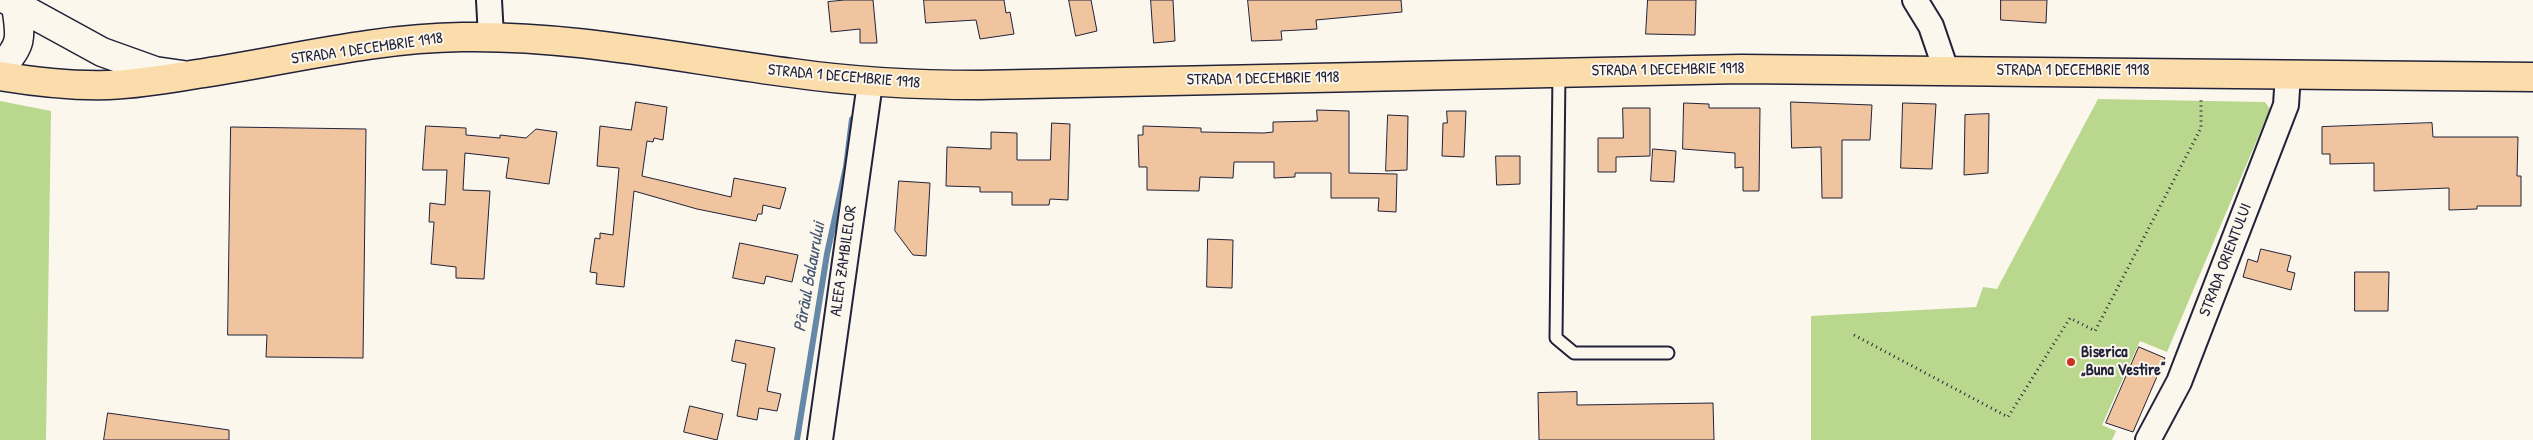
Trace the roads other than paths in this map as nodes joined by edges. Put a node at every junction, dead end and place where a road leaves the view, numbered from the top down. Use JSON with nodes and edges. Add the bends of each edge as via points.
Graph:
{"nodes":[{"id":1,"x":489,"y":0,"type":"edge"},
{"id":2,"x":1915,"y":0,"type":"edge"},
{"id":3,"x":12,"y":3,"type":"edge"},
{"id":4,"x":491,"y":37,"type":"junction"},
{"id":5,"x":0,"y":68,"type":"edge"},
{"id":6,"x":1946,"y":70,"type":"junction"},
{"id":7,"x":1559,"y":72,"type":"junction"},
{"id":8,"x":2288,"y":74,"type":"junction"},
{"id":9,"x":0,"y":76,"type":"edge"},
{"id":10,"x":187,"y":76,"type":"junction"},
{"id":11,"x":2533,"y":77,"type":"edge"},
{"id":12,"x":870,"y":83,"type":"junction"},
{"id":13,"x":1668,"y":353,"type":"dead end"},
{"id":14,"x":820,"y":440,"type":"edge"},
{"id":15,"x":2148,"y":440,"type":"edge"}],
"edges":[{"from":1,"to":4,"type":"street"},
{"from":2,"to":6,"type":"street","via":[[1931,26]]},
{"from":3,"to":5,"type":"street","via":[[20,29],[18,45]]},
{"from":3,"to":10,"type":"street","via":[[127,63]]},
{"from":4,"to":10,"type":"main road","name":"STRADA 1 DECEMBRIE 1918","via":[[401,41]]},
{"from":4,"to":12,"type":"main road","name":"STRADA 1 DECEMBRIE 1918","via":[[605,47]]},
{"from":6,"to":7,"type":"main road","name":"STRADA 1 DECEMBRIE 1918"},
{"from":6,"to":8,"type":"main road","name":"STRADA 1 DECEMBRIE 1918"},
{"from":7,"to":12,"type":"main road","name":"STRADA 1 DECEMBRIE 1918","via":[[989,85]]},
{"from":7,"to":13,"type":"lane","via":[[1556,338],[1574,353]]},
{"from":8,"to":11,"type":"main road","name":"STRADA 1 DECEMBRIE 1918"},
{"from":8,"to":15,"type":"street","name":"STRADA ORIENTULUI","via":[[2286,105],[2179,382]]},
{"from":9,"to":10,"type":"main road","name":"STRADA 1 DECEMBRIE 1918","via":[[61,84],[110,85]]},
{"from":12,"to":14,"type":"street","name":"ALEEA ZAMBILELOR"}]}
